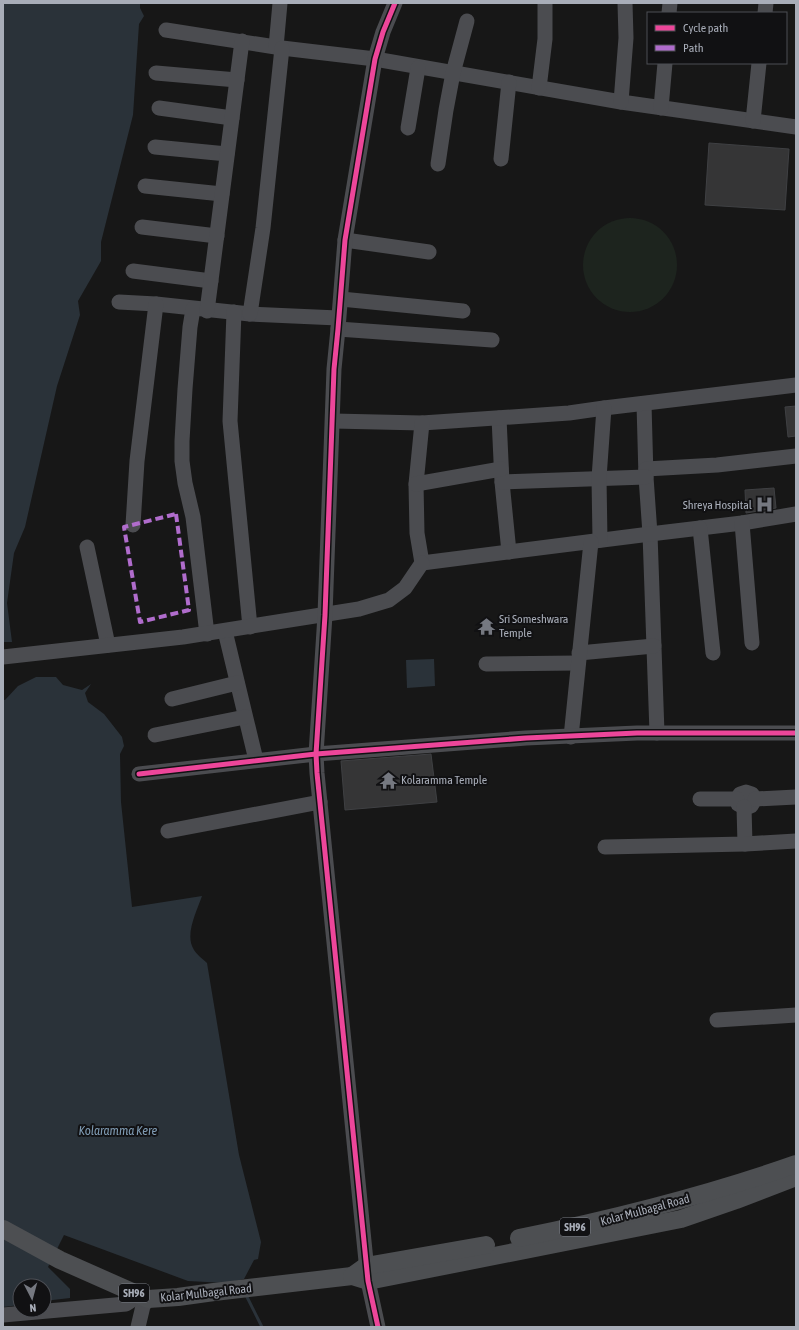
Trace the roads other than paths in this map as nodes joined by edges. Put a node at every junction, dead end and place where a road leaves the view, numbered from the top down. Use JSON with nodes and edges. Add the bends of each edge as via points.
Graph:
{"nodes":[{"id":1,"x":280,"y":3,"type":"edge"},
{"id":2,"x":395,"y":3,"type":"edge"},
{"id":3,"x":545,"y":3,"type":"edge"},
{"id":4,"x":625,"y":3,"type":"edge"},
{"id":5,"x":467,"y":21,"type":"dead end"},
{"id":6,"x":166,"y":30,"type":"dead end"},
{"id":7,"x":242,"y":41,"type":"junction"},
{"id":8,"x":279,"y":47,"type":"junction"},
{"id":9,"x":375,"y":59,"type":"junction"},
{"id":10,"x":665,"y":64,"type":"edge"},
{"id":11,"x":759,"y":64,"type":"edge"},
{"id":12,"x":418,"y":68,"type":"junction"},
{"id":13,"x":156,"y":73,"type":"dead end"},
{"id":14,"x":453,"y":73,"type":"junction"},
{"id":15,"x":237,"y":80,"type":"junction"},
{"id":16,"x":509,"y":82,"type":"junction"},
{"id":17,"x":539,"y":88,"type":"junction"},
{"id":18,"x":621,"y":102,"type":"junction"},
{"id":19,"x":159,"y":108,"type":"dead end"},
{"id":20,"x":661,"y":108,"type":"junction"},
{"id":21,"x":232,"y":118,"type":"junction"},
{"id":22,"x":753,"y":121,"type":"junction"},
{"id":23,"x":796,"y":127,"type":"edge"},
{"id":24,"x":408,"y":128,"type":"dead end"},
{"id":25,"x":155,"y":147,"type":"dead end"},
{"id":26,"x":227,"y":154,"type":"junction"},
{"id":27,"x":500,"y":159,"type":"dead end"},
{"id":28,"x":438,"y":164,"type":"dead end"},
{"id":29,"x":145,"y":186,"type":"dead end"},
{"id":30,"x":222,"y":194,"type":"junction"},
{"id":31,"x":142,"y":227,"type":"dead end"},
{"id":32,"x":217,"y":236,"type":"junction"},
{"id":33,"x":345,"y":240,"type":"junction"},
{"id":34,"x":429,"y":252,"type":"dead end"},
{"id":35,"x":133,"y":271,"type":"dead end"},
{"id":36,"x":211,"y":281,"type":"junction"},
{"id":37,"x":340,"y":299,"type":"junction"},
{"id":38,"x":118,"y":302,"type":"dead end"},
{"id":39,"x":156,"y":304,"type":"junction"},
{"id":40,"x":200,"y":310,"type":"junction"},
{"id":41,"x":464,"y":311,"type":"dead end"},
{"id":42,"x":234,"y":312,"type":"junction"},
{"id":43,"x":250,"y":314,"type":"junction"},
{"id":44,"x":338,"y":323,"type":"junction"},
{"id":45,"x":492,"y":340,"type":"dead end"},
{"id":46,"x":796,"y":385,"type":"edge"},
{"id":47,"x":644,"y":404,"type":"junction"},
{"id":48,"x":604,"y":408,"type":"junction"},
{"id":49,"x":499,"y":418,"type":"junction"},
{"id":50,"x":332,"y":421,"type":"junction"},
{"id":51,"x":422,"y":424,"type":"junction"},
{"id":52,"x":796,"y":456,"type":"edge"},
{"id":53,"x":646,"y":473,"type":"junction"},
{"id":54,"x":501,"y":475,"type":"junction"},
{"id":55,"x":598,"y":478,"type":"junction"},
{"id":56,"x":416,"y":484,"type":"junction"},
{"id":57,"x":796,"y":514,"type":"edge"},
{"id":58,"x":742,"y":523,"type":"junction"},
{"id":59,"x":133,"y":524,"type":"dead end"},
{"id":60,"x":700,"y":528,"type":"junction"},
{"id":61,"x":650,"y":534,"type":"junction"},
{"id":62,"x":596,"y":541,"type":"junction"},
{"id":63,"x":87,"y":547,"type":"dead end"},
{"id":64,"x":509,"y":552,"type":"junction"},
{"id":65,"x":422,"y":563,"type":"junction"},
{"id":66,"x":325,"y":614,"type":"junction"},
{"id":67,"x":250,"y":627,"type":"junction"},
{"id":68,"x":225,"y":631,"type":"junction"},
{"id":69,"x":207,"y":634,"type":"junction"},
{"id":70,"x":752,"y":643,"type":"dead end"},
{"id":71,"x":108,"y":644,"type":"junction"},
{"id":72,"x":654,"y":646,"type":"junction"},
{"id":73,"x":713,"y":654,"type":"dead end"},
{"id":74,"x":3,"y":657,"type":"edge"},
{"id":75,"x":579,"y":658,"type":"junction"},
{"id":76,"x":486,"y":664,"type":"dead end"},
{"id":77,"x":237,"y":682,"type":"junction"},
{"id":78,"x":172,"y":699,"type":"dead end"},
{"id":79,"x":245,"y":717,"type":"junction"},
{"id":80,"x":657,"y":733,"type":"junction"},
{"id":81,"x":796,"y":733,"type":"edge"},
{"id":82,"x":155,"y":735,"type":"dead end"},
{"id":83,"x":571,"y":737,"type":"junction"},
{"id":84,"x":316,"y":754,"type":"junction"},
{"id":85,"x":256,"y":760,"type":"junction"},
{"id":86,"x":139,"y":774,"type":"dead end"},
{"id":87,"x":796,"y":797,"type":"edge"},
{"id":88,"x":700,"y":799,"type":"dead end"},
{"id":89,"x":320,"y":802,"type":"junction"},
{"id":90,"x":745,"y":802,"type":"junction"},
{"id":91,"x":168,"y":830,"type":"dead end"},
{"id":92,"x":796,"y":841,"type":"edge"},
{"id":93,"x":745,"y":844,"type":"junction"},
{"id":94,"x":605,"y":847,"type":"dead end"},
{"id":95,"x":796,"y":1015,"type":"edge"},
{"id":96,"x":718,"y":1020,"type":"dead end"},
{"id":97,"x":796,"y":1164,"type":"edge"},
{"id":98,"x":796,"y":1177,"type":"edge"},
{"id":99,"x":3,"y":1230,"type":"edge"},
{"id":100,"x":362,"y":1274,"type":"junction"},
{"id":101,"x":144,"y":1297,"type":"junction"},
{"id":102,"x":3,"y":1315,"type":"edge"},
{"id":103,"x":138,"y":1327,"type":"edge"},
{"id":104,"x":378,"y":1327,"type":"edge"}],
"edges":[{"from":1,"to":8,"type":"street"},
{"from":2,"to":9,"type":"street"},
{"from":3,"to":17,"type":"street","via":[[545,39]]},
{"from":4,"to":18,"type":"street","via":[[626,38]]},
{"from":5,"to":14,"type":"street"},
{"from":6,"to":7,"type":"street"},
{"from":7,"to":8,"type":"street"},
{"from":7,"to":15,"type":"street"},
{"from":8,"to":9,"type":"street"},
{"from":8,"to":43,"type":"street","via":[[263,228]]},
{"from":9,"to":12,"type":"street"},
{"from":9,"to":33,"type":"street"},
{"from":10,"to":20,"type":"street"},
{"from":11,"to":22,"type":"street"},
{"from":12,"to":14,"type":"street"},
{"from":12,"to":24,"type":"street"},
{"from":13,"to":15,"type":"street"},
{"from":14,"to":16,"type":"street"},
{"from":14,"to":28,"type":"street"},
{"from":15,"to":21,"type":"street"},
{"from":16,"to":17,"type":"street"},
{"from":16,"to":27,"type":"street"},
{"from":17,"to":18,"type":"street"},
{"from":18,"to":20,"type":"street"},
{"from":19,"to":21,"type":"street"},
{"from":20,"to":22,"type":"street"},
{"from":21,"to":26,"type":"street"},
{"from":22,"to":23,"type":"street"},
{"from":25,"to":26,"type":"street"},
{"from":26,"to":30,"type":"street"},
{"from":29,"to":30,"type":"street"},
{"from":30,"to":32,"type":"street"},
{"from":31,"to":32,"type":"street"},
{"from":32,"to":36,"type":"street"},
{"from":33,"to":34,"type":"street"},
{"from":33,"to":37,"type":"street"},
{"from":35,"to":36,"type":"street"},
{"from":36,"to":40,"type":"street"},
{"from":37,"to":41,"type":"street"},
{"from":37,"to":44,"type":"street"},
{"from":38,"to":39,"type":"street"},
{"from":39,"to":40,"type":"street"},
{"from":39,"to":59,"type":"street","via":[[137,461]]},
{"from":40,"to":42,"type":"street"},
{"from":40,"to":69,"type":"street","via":[[190,327],[182,461],[193,517]]},
{"from":42,"to":43,"type":"street"},
{"from":42,"to":67,"type":"street","via":[[230,421]]},
{"from":43,"to":44,"type":"street"},
{"from":44,"to":45,"type":"street"},
{"from":44,"to":50,"type":"street"},
{"from":46,"to":47,"type":"street"},
{"from":47,"to":48,"type":"street"},
{"from":47,"to":53,"type":"street"},
{"from":48,"to":49,"type":"street"},
{"from":48,"to":55,"type":"street"},
{"from":49,"to":51,"type":"street"},
{"from":49,"to":54,"type":"street"},
{"from":50,"to":51,"type":"street"},
{"from":50,"to":66,"type":"street"},
{"from":51,"to":56,"type":"street"},
{"from":52,"to":53,"type":"street"},
{"from":53,"to":55,"type":"street"},
{"from":53,"to":61,"type":"street"},
{"from":54,"to":55,"type":"street"},
{"from":54,"to":56,"type":"street"},
{"from":54,"to":64,"type":"street"},
{"from":55,"to":62,"type":"street"},
{"from":56,"to":65,"type":"street","via":[[417,532]]},
{"from":57,"to":58,"type":"street"},
{"from":58,"to":60,"type":"street"},
{"from":58,"to":70,"type":"street"},
{"from":60,"to":61,"type":"street"},
{"from":60,"to":73,"type":"street"},
{"from":61,"to":62,"type":"street"},
{"from":61,"to":72,"type":"street"},
{"from":62,"to":64,"type":"street"},
{"from":62,"to":75,"type":"street"},
{"from":63,"to":71,"type":"street"},
{"from":64,"to":65,"type":"street"},
{"from":65,"to":66,"type":"street","via":[[404,588],[389,600],[359,609]]},
{"from":66,"to":67,"type":"street"},
{"from":66,"to":84,"type":"street"},
{"from":67,"to":68,"type":"street"},
{"from":68,"to":69,"type":"street"},
{"from":68,"to":77,"type":"street"},
{"from":69,"to":71,"type":"street"},
{"from":71,"to":74,"type":"street"},
{"from":72,"to":75,"type":"street"},
{"from":72,"to":80,"type":"street"},
{"from":75,"to":76,"type":"street"},
{"from":75,"to":83,"type":"street"},
{"from":77,"to":78,"type":"street"},
{"from":77,"to":79,"type":"street"},
{"from":79,"to":82,"type":"street"},
{"from":79,"to":85,"type":"street"},
{"from":80,"to":81,"type":"street"},
{"from":80,"to":83,"type":"street"},
{"from":83,"to":84,"type":"street"},
{"from":84,"to":85,"type":"street"},
{"from":84,"to":89,"type":"street"},
{"from":85,"to":86,"type":"street"},
{"from":87,"to":90,"type":"street"},
{"from":88,"to":90,"type":"street"},
{"from":89,"to":91,"type":"street"},
{"from":89,"to":100,"type":"street"},
{"from":90,"to":93,"type":"street"},
{"from":92,"to":93,"type":"street"},
{"from":93,"to":94,"type":"street"},
{"from":95,"to":96,"type":"street"},
{"from":97,"to":100,"type":"main road","name":"Kolar Mulbagal Road","number":"SH96","via":[[682,1200],[585,1225]]},
{"from":98,"to":100,"type":"main road","name":"Kolar Mulbagal Road","number":"SH96","via":[[681,1219]]},
{"from":99,"to":101,"type":"main road","name":"Kolar Mulbagal Road","number":"SH96","via":[[60,1260]]},
{"from":100,"to":101,"type":"main road","name":"Kolar Mulbagal Road","number":"SH96","via":[[178,1298]]},
{"from":100,"to":104,"type":"street"},
{"from":101,"to":102,"type":"street","via":[[126,1304]]},
{"from":101,"to":103,"type":"street"}]}
